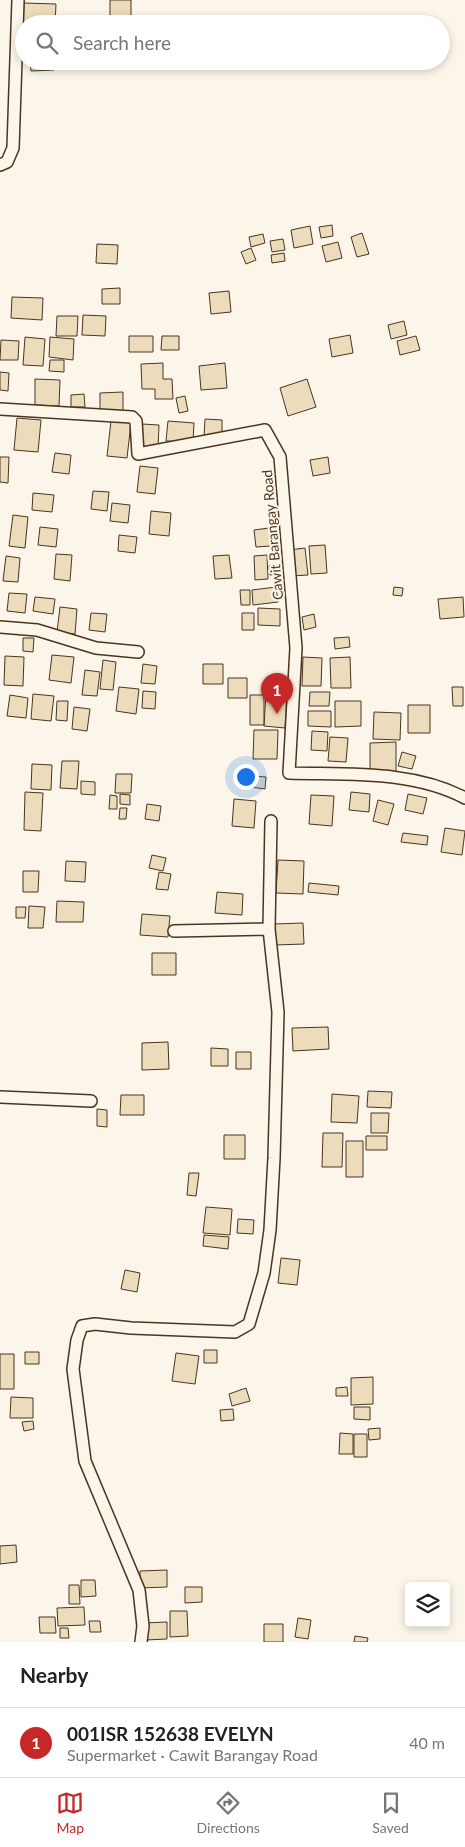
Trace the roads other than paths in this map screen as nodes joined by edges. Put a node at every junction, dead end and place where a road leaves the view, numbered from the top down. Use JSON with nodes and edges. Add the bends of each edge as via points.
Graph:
{"nodes":[{"id":1,"x":18,"y":0,"type":"edge"},
{"id":2,"x":17,"y":15,"type":"edge"},
{"id":3,"x":16,"y":70,"type":"edge"},
{"id":4,"x":0,"y":165,"type":"edge"},
{"id":5,"x":0,"y":409,"type":"edge"},
{"id":6,"x":0,"y":627,"type":"edge"},
{"id":7,"x":138,"y":652,"type":"dead end"},
{"id":8,"x":460,"y":796,"type":"edge"},
{"id":9,"x":271,"y":821,"type":"dead end"},
{"id":10,"x":269,"y":929,"type":"junction"},
{"id":11,"x":174,"y":931,"type":"dead end"},
{"id":12,"x":0,"y":1097,"type":"edge"},
{"id":13,"x":91,"y":1101,"type":"dead end"},
{"id":14,"x":141,"y":1642,"type":"edge"}],
"edges":[{"from":1,"to":2,"type":"street"},
{"from":3,"to":4,"type":"street","via":[[13,148],[7,162]]},
{"from":5,"to":8,"type":"street","name":"Cawit Barangay Road","via":[[132,417],[136,421],[138,454],[265,430],[280,456],[296,648],[289,773],[404,777]]},
{"from":6,"to":7,"type":"street","via":[[37,630],[96,648]]},
{"from":9,"to":10,"type":"street"},
{"from":10,"to":11,"type":"street"},
{"from":10,"to":14,"type":"street","via":[[278,1012],[274,1158],[264,1273],[249,1324],[235,1332],[95,1324],[82,1326],[77,1340],[73,1369],[85,1461],[139,1590],[143,1626]]},
{"from":12,"to":13,"type":"street"}]}
